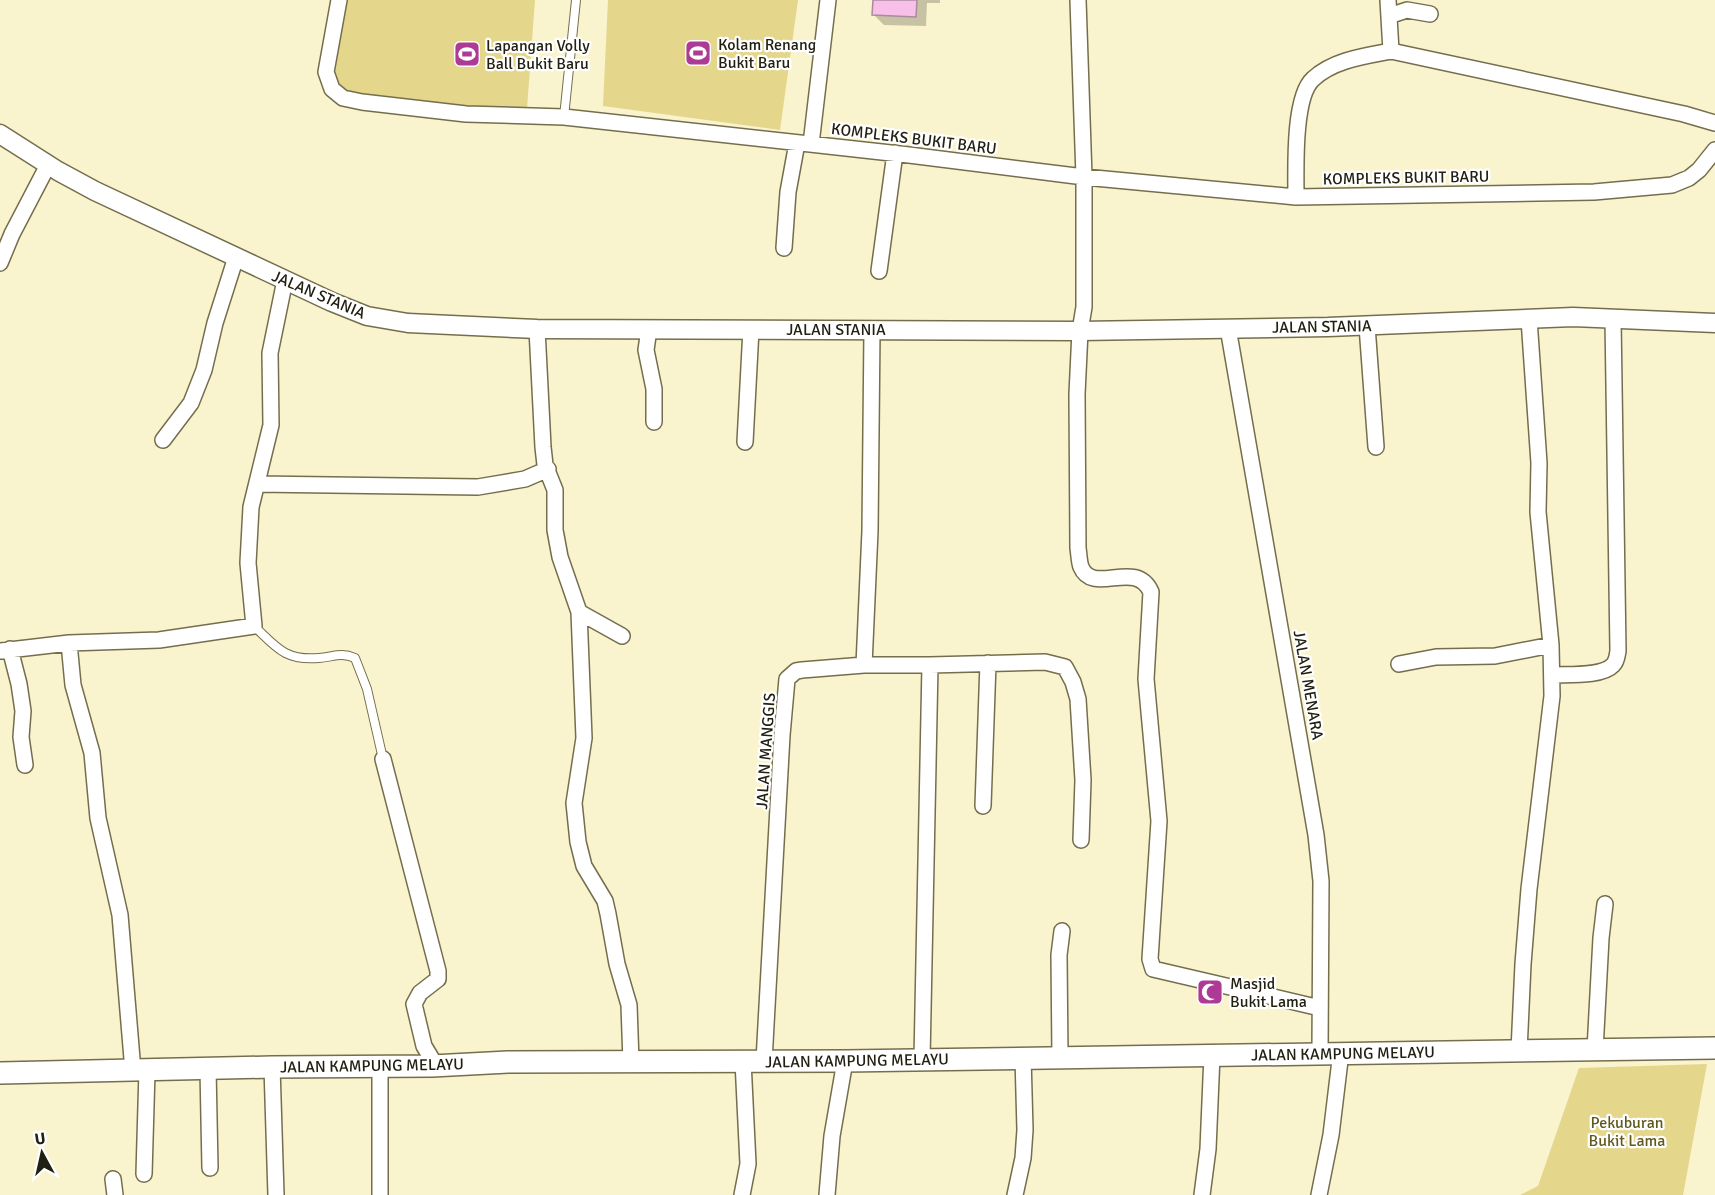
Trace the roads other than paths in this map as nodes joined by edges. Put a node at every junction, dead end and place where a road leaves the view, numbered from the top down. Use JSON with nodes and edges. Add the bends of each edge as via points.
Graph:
{"nodes":[{"id":1,"x":339,"y":0,"type":"edge"},
{"id":2,"x":576,"y":0,"type":"edge"},
{"id":3,"x":828,"y":0,"type":"edge"},
{"id":4,"x":1078,"y":0,"type":"edge"},
{"id":5,"x":1388,"y":0,"type":"edge"},
{"id":6,"x":1430,"y":14,"type":"dead end"},
{"id":7,"x":1389,"y":16,"type":"junction"},
{"id":8,"x":1391,"y":51,"type":"junction"},
{"id":9,"x":564,"y":117,"type":"junction"},
{"id":10,"x":1715,"y":123,"type":"edge"},
{"id":11,"x":0,"y":134,"type":"edge"},
{"id":12,"x":804,"y":144,"type":"junction"},
{"id":13,"x":1715,"y":150,"type":"edge"},
{"id":14,"x":895,"y":153,"type":"junction"},
{"id":15,"x":48,"y":165,"type":"junction"},
{"id":16,"x":1084,"y":177,"type":"junction"},
{"id":17,"x":1296,"y":197,"type":"junction"},
{"id":18,"x":784,"y":248,"type":"dead end"},
{"id":19,"x":237,"y":257,"type":"junction"},
{"id":20,"x":0,"y":263,"type":"edge"},
{"id":21,"x":879,"y":271,"type":"dead end"},
{"id":22,"x":285,"y":280,"type":"junction"},
{"id":23,"x":1529,"y":319,"type":"junction"},
{"id":24,"x":1612,"y":319,"type":"junction"},
{"id":25,"x":1715,"y":323,"type":"edge"},
{"id":26,"x":1366,"y":326,"type":"junction"},
{"id":27,"x":1228,"y":328,"type":"junction"},
{"id":28,"x":537,"y":329,"type":"junction"},
{"id":29,"x":649,"y":329,"type":"junction"},
{"id":30,"x":751,"y":329,"type":"junction"},
{"id":31,"x":872,"y":330,"type":"junction"},
{"id":32,"x":1080,"y":331,"type":"junction"},
{"id":33,"x":654,"y":422,"type":"dead end"},
{"id":34,"x":163,"y":440,"type":"dead end"},
{"id":35,"x":745,"y":442,"type":"dead end"},
{"id":36,"x":1376,"y":447,"type":"dead end"},
{"id":37,"x":548,"y":469,"type":"junction"},
{"id":38,"x":256,"y":484,"type":"junction"},
{"id":39,"x":579,"y":612,"type":"junction"},
{"id":40,"x":254,"y":626,"type":"junction"},
{"id":41,"x":622,"y":636,"type":"dead end"},
{"id":42,"x":69,"y":643,"type":"junction"},
{"id":43,"x":1551,"y":645,"type":"junction"},
{"id":44,"x":5,"y":650,"type":"edge"},
{"id":45,"x":988,"y":663,"type":"junction"},
{"id":46,"x":1399,"y":664,"type":"dead end"},
{"id":47,"x":864,"y":665,"type":"junction"},
{"id":48,"x":930,"y":665,"type":"junction"},
{"id":49,"x":1552,"y":675,"type":"junction"},
{"id":50,"x":383,"y":759,"type":"joint"},
{"id":51,"x":25,"y":765,"type":"dead end"},
{"id":52,"x":983,"y":806,"type":"dead end"},
{"id":53,"x":1081,"y":840,"type":"dead end"},
{"id":54,"x":1605,"y":904,"type":"dead end"},
{"id":55,"x":1062,"y":931,"type":"dead end"},
{"id":56,"x":1320,"y":1008,"type":"junction"},
{"id":57,"x":1715,"y":1048,"type":"edge"},
{"id":58,"x":1595,"y":1050,"type":"junction"},
{"id":59,"x":1520,"y":1051,"type":"junction"},
{"id":60,"x":1320,"y":1052,"type":"junction"},
{"id":61,"x":1341,"y":1052,"type":"junction"},
{"id":62,"x":1212,"y":1055,"type":"junction"},
{"id":63,"x":1023,"y":1057,"type":"junction"},
{"id":64,"x":1060,"y":1057,"type":"junction"},
{"id":65,"x":922,"y":1059,"type":"junction"},
{"id":66,"x":743,"y":1061,"type":"junction"},
{"id":67,"x":764,"y":1061,"type":"junction"},
{"id":68,"x":845,"y":1061,"type":"junction"},
{"id":69,"x":631,"y":1062,"type":"junction"},
{"id":70,"x":380,"y":1065,"type":"junction"},
{"id":71,"x":427,"y":1066,"type":"junction"},
{"id":72,"x":272,"y":1067,"type":"junction"},
{"id":73,"x":208,"y":1069,"type":"junction"},
{"id":74,"x":140,"y":1071,"type":"junction"},
{"id":75,"x":0,"y":1073,"type":"edge"},
{"id":76,"x":210,"y":1168,"type":"dead end"},
{"id":77,"x":144,"y":1174,"type":"dead end"},
{"id":78,"x":113,"y":1179,"type":"dead end"},
{"id":79,"x":115,"y":1195,"type":"edge"},
{"id":80,"x":276,"y":1195,"type":"edge"},
{"id":81,"x":380,"y":1195,"type":"edge"},
{"id":82,"x":742,"y":1195,"type":"edge"},
{"id":83,"x":827,"y":1195,"type":"edge"},
{"id":84,"x":1015,"y":1195,"type":"edge"},
{"id":85,"x":1202,"y":1195,"type":"edge"},
{"id":86,"x":1319,"y":1195,"type":"edge"}],
"edges":[{"from":1,"to":9,"type":"street","name":"KOMPLEKS BUKIT BARU","via":[[326,72],[332,89],[343,98],[466,114]]},
{"from":2,"to":9,"type":"lane"},
{"from":3,"to":12,"type":"street","name":"KOMPLEKS BUKIT BARU"},
{"from":4,"to":16,"type":"street"},
{"from":5,"to":7,"type":"street"},
{"from":6,"to":7,"type":"street","via":[[1407,10]]},
{"from":7,"to":8,"type":"street"},
{"from":8,"to":10,"type":"street"},
{"from":8,"to":17,"type":"street","via":[[1356,57],[1325,70],[1306,87],[1300,108]]},
{"from":9,"to":12,"type":"street","name":"KOMPLEKS BUKIT BARU"},
{"from":11,"to":15,"type":"street","name":"JALAN STANIA"},
{"from":12,"to":14,"type":"street","name":"KOMPLEKS BUKIT BARU"},
{"from":12,"to":18,"type":"street","via":[[788,192]]},
{"from":13,"to":17,"type":"street","name":"KOMPLEKS BUKIT BARU","via":[[1699,170],[1672,185],[1594,192]]},
{"from":14,"to":16,"type":"street","name":"KOMPLEKS BUKIT BARU"},
{"from":14,"to":21,"type":"street"},
{"from":15,"to":19,"type":"street","name":"JALAN STANIA"},
{"from":15,"to":20,"type":"street"},
{"from":16,"to":17,"type":"street","name":"KOMPLEKS BUKIT BARU"},
{"from":16,"to":32,"type":"street","via":[[1084,307]]},
{"from":19,"to":22,"type":"street","name":"JALAN STANIA"},
{"from":19,"to":34,"type":"street","via":[[191,403]]},
{"from":22,"to":28,"type":"street","name":"JALAN STANIA","via":[[367,316],[408,323]]},
{"from":22,"to":38,"type":"street","via":[[270,353],[271,425]]},
{"from":23,"to":24,"type":"street","name":"JALAN STANIA"},
{"from":23,"to":26,"type":"street","name":"JALAN STANIA"},
{"from":23,"to":43,"type":"street","via":[[1539,463],[1538,512]]},
{"from":24,"to":25,"type":"street","name":"JALAN STANIA"},
{"from":24,"to":49,"type":"street","via":[[1618,651],[1613,665],[1606,669]]},
{"from":26,"to":27,"type":"street","name":"JALAN STANIA"},
{"from":26,"to":36,"type":"street"},
{"from":27,"to":32,"type":"street","name":"JALAN STANIA"},
{"from":27,"to":56,"type":"street","name":"JALAN MENARA","via":[[1316,835],[1321,881]]},
{"from":28,"to":29,"type":"street","name":"JALAN STANIA"},
{"from":28,"to":37,"type":"street","via":[[543,447]]},
{"from":29,"to":30,"type":"street","name":"JALAN STANIA"},
{"from":29,"to":33,"type":"street","via":[[646,350],[654,389]]},
{"from":30,"to":31,"type":"street","name":"JALAN STANIA"},
{"from":30,"to":35,"type":"street"},
{"from":31,"to":32,"type":"street","name":"JALAN STANIA"},
{"from":31,"to":47,"type":"street"},
{"from":32,"to":56,"type":"street","via":[[1077,406],[1081,566],[1093,579],[1140,578],[1151,592],[1146,679],[1158,820],[1150,959],[1153,969]]},
{"from":37,"to":38,"type":"street","via":[[525,479],[478,487]]},
{"from":37,"to":39,"type":"street","via":[[555,490],[560,557]]},
{"from":38,"to":40,"type":"street","via":[[248,563]]},
{"from":39,"to":41,"type":"street"},
{"from":39,"to":69,"type":"street","via":[[584,738],[574,802],[576,822],[584,866],[608,914],[628,1005]]},
{"from":40,"to":42,"type":"street","via":[[159,640]]},
{"from":40,"to":50,"type":"lane","via":[[283,654],[355,657]]},
{"from":42,"to":44,"type":"street"},
{"from":42,"to":74,"type":"street","via":[[73,685],[92,753],[101,834],[120,915]]},
{"from":43,"to":46,"type":"street","via":[[1495,656],[1436,657]]},
{"from":43,"to":49,"type":"street"},
{"from":44,"to":51,"type":"street","via":[[17,673]]},
{"from":45,"to":48,"type":"street"},
{"from":45,"to":52,"type":"street"},
{"from":45,"to":53,"type":"street","via":[[1045,662],[1065,667],[1073,682],[1078,699],[1083,780]]},
{"from":47,"to":48,"type":"street"},
{"from":47,"to":67,"type":"street","name":"JALAN MANGGIS","via":[[802,670],[787,678]]},
{"from":48,"to":65,"type":"street"},
{"from":49,"to":59,"type":"street","via":[[1529,889]]},
{"from":50,"to":71,"type":"street","via":[[438,971],[438,979],[420,993],[414,1004]]},
{"from":54,"to":58,"type":"street"},
{"from":55,"to":64,"type":"street"},
{"from":56,"to":60,"type":"street","name":"JALAN MENARA"},
{"from":57,"to":58,"type":"main road","name":"JALAN KAMPUNG MELAYU"},
{"from":58,"to":59,"type":"main road","name":"JALAN KAMPUNG MELAYU"},
{"from":59,"to":61,"type":"main road","name":"JALAN KAMPUNG MELAYU"},
{"from":60,"to":61,"type":"main road","name":"JALAN KAMPUNG MELAYU"},
{"from":60,"to":62,"type":"main road","name":"JALAN KAMPUNG MELAYU"},
{"from":61,"to":86,"type":"street"},
{"from":62,"to":64,"type":"main road","name":"JALAN KAMPUNG MELAYU"},
{"from":62,"to":85,"type":"street"},
{"from":63,"to":64,"type":"main road","name":"JALAN KAMPUNG MELAYU"},
{"from":63,"to":65,"type":"main road","name":"JALAN KAMPUNG MELAYU"},
{"from":63,"to":84,"type":"street","via":[[1025,1130]]},
{"from":65,"to":68,"type":"main road","name":"JALAN KAMPUNG MELAYU"},
{"from":66,"to":67,"type":"main road","name":"JALAN KAMPUNG MELAYU"},
{"from":66,"to":69,"type":"main road","name":"JALAN KAMPUNG MELAYU"},
{"from":66,"to":82,"type":"street","via":[[748,1164]]},
{"from":67,"to":68,"type":"main road","name":"JALAN KAMPUNG MELAYU"},
{"from":68,"to":83,"type":"street"},
{"from":69,"to":71,"type":"main road","name":"JALAN KAMPUNG MELAYU"},
{"from":70,"to":71,"type":"main road","name":"JALAN KAMPUNG MELAYU"},
{"from":70,"to":72,"type":"main road","name":"JALAN KAMPUNG MELAYU"},
{"from":70,"to":81,"type":"street"},
{"from":72,"to":73,"type":"main road","name":"JALAN KAMPUNG MELAYU"},
{"from":72,"to":80,"type":"street"},
{"from":73,"to":74,"type":"main road","name":"JALAN KAMPUNG MELAYU"},
{"from":73,"to":76,"type":"street"},
{"from":74,"to":75,"type":"main road","name":"JALAN KAMPUNG MELAYU"},
{"from":74,"to":77,"type":"street"},
{"from":78,"to":79,"type":"street"}]}
